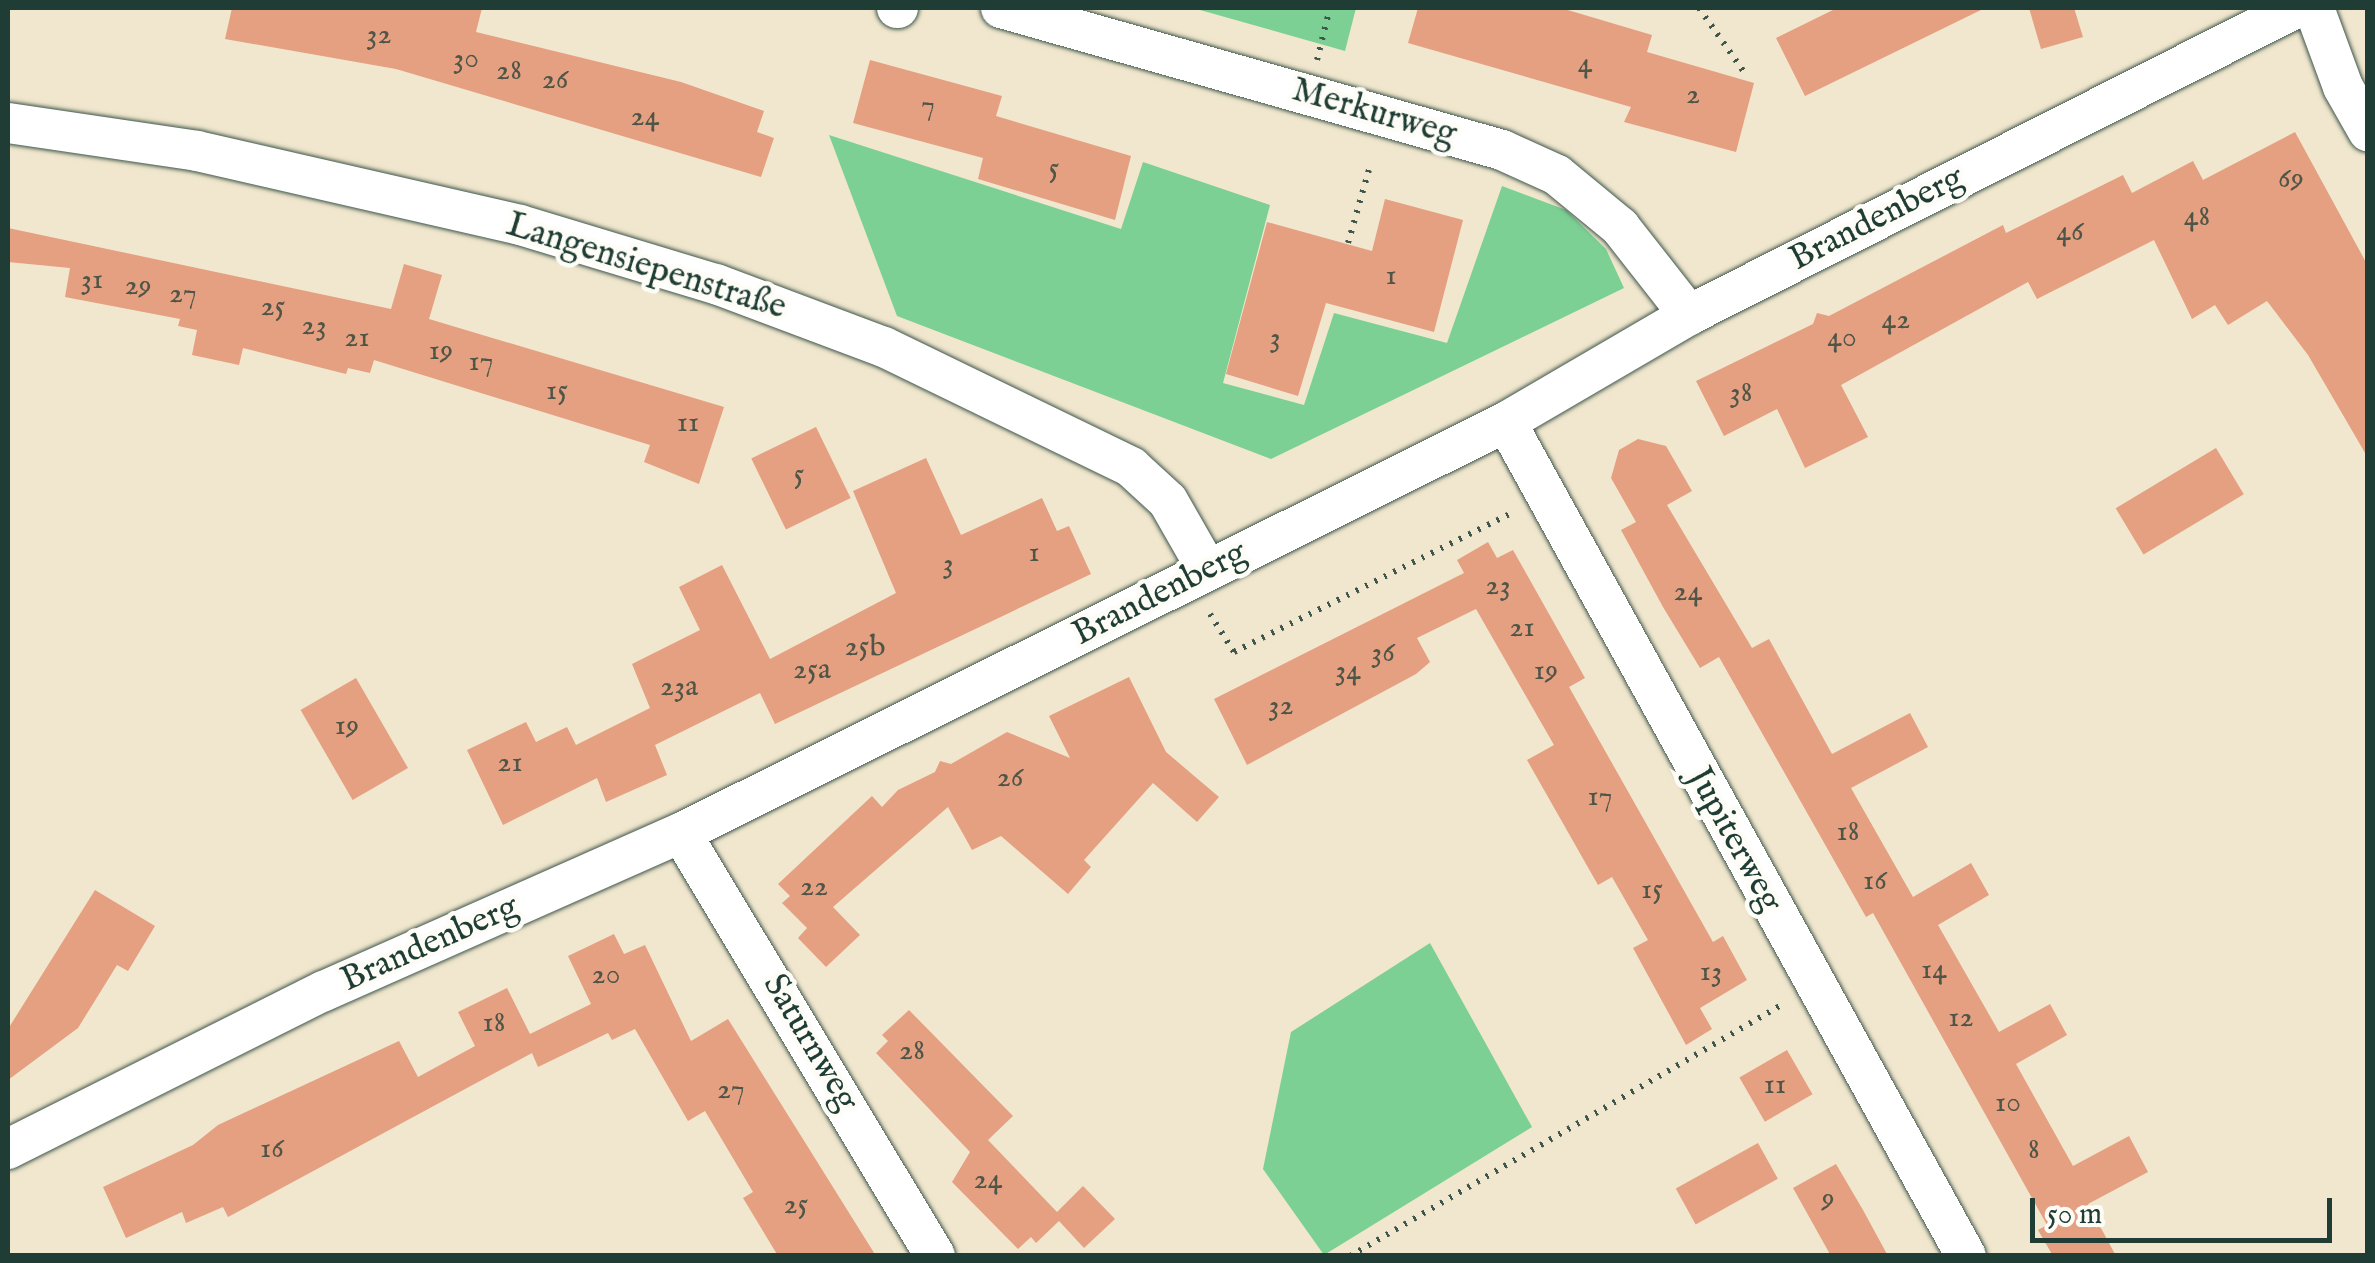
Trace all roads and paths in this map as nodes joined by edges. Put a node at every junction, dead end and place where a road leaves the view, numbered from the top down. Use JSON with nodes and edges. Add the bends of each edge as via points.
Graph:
{"nodes":[{"id":1,"x":1002,"y":8,"type":"edge"},
{"id":2,"x":1330,"y":8,"type":"edge"},
{"id":3,"x":1699,"y":8,"type":"edge"},
{"id":4,"x":2296,"y":8,"type":"edge"},
{"id":5,"x":2314,"y":8,"type":"edge"},
{"id":6,"x":1744,"y":72,"type":"dead end"},
{"id":7,"x":1308,"y":95,"type":"junction"},
{"id":8,"x":8,"y":123,"type":"edge"},
{"id":9,"x":2368,"y":131,"type":"edge"},
{"id":10,"x":1369,"y":170,"type":"dead end"},
{"id":11,"x":1348,"y":243,"type":"dead end"},
{"id":12,"x":1689,"y":315,"type":"junction"},
{"id":13,"x":1506,"y":422,"type":"junction"},
{"id":14,"x":1543,"y":498,"type":"junction"},
{"id":15,"x":1198,"y":574,"type":"junction"},
{"id":16,"x":681,"y":833,"type":"junction"},
{"id":17,"x":1814,"y":984,"type":"junction"},
{"id":18,"x":8,"y":1149,"type":"edge"},
{"id":19,"x":935,"y":1256,"type":"edge"},
{"id":20,"x":1350,"y":1256,"type":"edge"},
{"id":21,"x":1966,"y":1256,"type":"edge"}],
"edges":[{"from":1,"to":7,"type":"street","name":"Merkurweg"},
{"from":2,"to":7,"type":"path"},
{"from":3,"to":6,"type":"path"},
{"from":4,"to":12,"type":"street","name":"Brandenberg"},
{"from":5,"to":9,"type":"street","via":[[2342,87]]},
{"from":7,"to":12,"type":"street","name":"Merkurweg","via":[[1502,150],[1557,175],[1620,227]]},
{"from":8,"to":15,"type":"street","name":"Langensiepenstraße","via":[[216,155],[520,225],[716,284],[884,347],[1132,467],[1168,501]]},
{"from":10,"to":11,"type":"path"},
{"from":12,"to":13,"type":"street","name":"Brandenberg"},
{"from":13,"to":14,"type":"street","name":"Jupiterweg"},
{"from":13,"to":15,"type":"street","name":"Brandenberg"},
{"from":14,"to":15,"type":"path","via":[[1234,652]]},
{"from":14,"to":17,"type":"street","name":"Jupiterweg"},
{"from":15,"to":16,"type":"street","name":"Brandenberg"},
{"from":16,"to":18,"type":"street","name":"Brandenberg","via":[[324,991]]},
{"from":16,"to":19,"type":"street","name":"Saturnweg"},
{"from":17,"to":20,"type":"path"},
{"from":17,"to":21,"type":"street","name":"Jupiterweg"}]}
